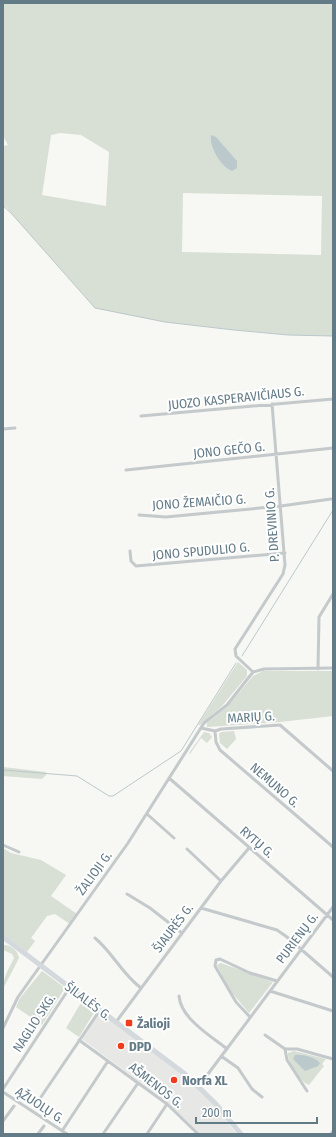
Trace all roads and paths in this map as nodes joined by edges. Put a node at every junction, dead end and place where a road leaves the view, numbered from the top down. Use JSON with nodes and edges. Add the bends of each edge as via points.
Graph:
{"nodes":[{"id":1,"x":333,"y":398,"type":"edge"},
{"id":2,"x":272,"y":404,"type":"junction"},
{"id":3,"x":141,"y":416,"type":"dead end"},
{"id":4,"x":15,"y":428,"type":"dead end"},
{"id":5,"x":3,"y":429,"type":"edge"},
{"id":6,"x":333,"y":448,"type":"edge"},
{"id":7,"x":276,"y":455,"type":"junction"},
{"id":8,"x":126,"y":470,"type":"dead end"},
{"id":9,"x":331,"y":499,"type":"dead end"},
{"id":10,"x":280,"y":506,"type":"junction"},
{"id":11,"x":139,"y":515,"type":"dead end"},
{"id":12,"x":130,"y":551,"type":"dead end"},
{"id":13,"x":285,"y":553,"type":"junction"},
{"id":14,"x":333,"y":594,"type":"edge"},
{"id":15,"x":333,"y":668,"type":"edge"},
{"id":16,"x":318,"y":669,"type":"junction"},
{"id":17,"x":252,"y":672,"type":"junction"},
{"id":18,"x":201,"y":728,"type":"junction"},
{"id":19,"x":215,"y":731,"type":"junction"},
{"id":20,"x":333,"y":771,"type":"edge"},
{"id":21,"x":169,"y":778,"type":"junction"},
{"id":22,"x":147,"y":814,"type":"junction"},
{"id":23,"x":174,"y":838,"type":"dead end"},
{"id":24,"x":3,"y":845,"type":"edge"},
{"id":25,"x":333,"y":847,"type":"edge"},
{"id":26,"x":249,"y":848,"type":"junction"},
{"id":27,"x":187,"y":849,"type":"dead end"},
{"id":28,"x":19,"y":852,"type":"dead end"},
{"id":29,"x":221,"y":881,"type":"junction"},
{"id":30,"x":127,"y":894,"type":"dead end"},
{"id":31,"x":333,"y":906,"type":"edge"},
{"id":32,"x":201,"y":908,"type":"junction"},
{"id":33,"x":327,"y":915,"type":"junction"},
{"id":34,"x":333,"y":920,"type":"edge"},
{"id":35,"x":182,"y":933,"type":"junction"},
{"id":36,"x":3,"y":937,"type":"edge"},
{"id":37,"x":95,"y":938,"type":"dead end"},
{"id":38,"x":302,"y":949,"type":"junction"},
{"id":39,"x":42,"y":966,"type":"junction"},
{"id":40,"x":333,"y":977,"type":"edge"},
{"id":41,"x":277,"y":981,"type":"junction"},
{"id":42,"x":70,"y":987,"type":"junction"},
{"id":43,"x":141,"y":988,"type":"junction"},
{"id":44,"x":270,"y":990,"type":"junction"},
{"id":45,"x":179,"y":996,"type":"dead end"},
{"id":46,"x":100,"y":1010,"type":"junction"},
{"id":47,"x":333,"y":1011,"type":"edge"},
{"id":48,"x":250,"y":1017,"type":"junction"},
{"id":49,"x":116,"y":1022,"type":"junction"},
{"id":50,"x":3,"y":1028,"type":"edge"},
{"id":51,"x":265,"y":1034,"type":"dead end"},
{"id":52,"x":79,"y":1040,"type":"junction"},
{"id":53,"x":227,"y":1049,"type":"junction"},
{"id":54,"x":285,"y":1049,"type":"junction"},
{"id":55,"x":221,"y":1056,"type":"junction"},
{"id":56,"x":333,"y":1059,"type":"edge"},
{"id":57,"x":108,"y":1061,"type":"junction"},
{"id":58,"x":138,"y":1082,"type":"junction"},
{"id":59,"x":199,"y":1086,"type":"junction"},
{"id":60,"x":3,"y":1091,"type":"edge"},
{"id":61,"x":307,"y":1091,"type":"dead end"},
{"id":62,"x":41,"y":1097,"type":"dead end"},
{"id":63,"x":262,"y":1097,"type":"dead end"},
{"id":64,"x":167,"y":1104,"type":"junction"},
{"id":65,"x":14,"y":1106,"type":"dead end"},
{"id":66,"x":3,"y":1122,"type":"edge"},
{"id":67,"x":44,"y":1126,"type":"dead end"},
{"id":68,"x":193,"y":1129,"type":"junction"},
{"id":69,"x":62,"y":1131,"type":"junction"},
{"id":70,"x":333,"y":1131,"type":"edge"},
{"id":71,"x":38,"y":1134,"type":"edge"},
{"id":72,"x":66,"y":1134,"type":"edge"},
{"id":73,"x":103,"y":1134,"type":"edge"},
{"id":74,"x":147,"y":1134,"type":"edge"},
{"id":75,"x":190,"y":1134,"type":"edge"},
{"id":76,"x":198,"y":1134,"type":"edge"},
{"id":77,"x":241,"y":1134,"type":"edge"},
{"id":78,"x":331,"y":1134,"type":"edge"}],
"edges":[{"from":1,"to":2,"type":"street","name":"JUOZO KASPERAVIČIAUS G."},
{"from":2,"to":3,"type":"street","name":"JUOZO KASPERAVIČIAUS G."},
{"from":2,"to":7,"type":"street","name":"P. DREVINIO G."},
{"from":4,"to":5,"type":"street"},
{"from":6,"to":7,"type":"street","name":"JONO GEČO G."},
{"from":7,"to":8,"type":"street","name":"JONO GEČO G."},
{"from":7,"to":10,"type":"street","name":"P. DREVINIO G."},
{"from":9,"to":10,"type":"street","name":"JONO ŽEMAIČIO G."},
{"from":10,"to":11,"type":"street","name":"JONO ŽEMAIČIO G.","via":[[166,517]]},
{"from":10,"to":13,"type":"street","name":"P. DREVINIO G."},
{"from":12,"to":13,"type":"street","name":"JONO SPUDULIO G.","via":[[131,560],[136,566]]},
{"from":13,"to":17,"type":"street","name":"P. DREVINIO G.","via":[[283,574],[236,649],[236,656]]},
{"from":14,"to":16,"type":"street","via":[[319,617]]},
{"from":15,"to":16,"type":"street"},
{"from":16,"to":17,"type":"street","via":[[264,669]]},
{"from":17,"to":18,"type":"street","name":"ŽALIOJI G.","via":[[227,705],[208,719]]},
{"from":18,"to":19,"type":"street","name":"MARIŲ G."},
{"from":18,"to":21,"type":"street","name":"ŽALIOJI G."},
{"from":19,"to":20,"type":"street","name":"MARIŲ G.","via":[[221,728],[280,725]]},
{"from":19,"to":25,"type":"street","name":"NEMUNO G.","via":[[220,750]]},
{"from":21,"to":22,"type":"street","name":"ŽALIOJI G."},
{"from":21,"to":26,"type":"street","name":"RYTŲ G."},
{"from":22,"to":23,"type":"street"},
{"from":22,"to":39,"type":"street","name":"ŽALIOJI G."},
{"from":24,"to":28,"type":"street"},
{"from":26,"to":29,"type":"street","name":"ŠIAURĖS G."},
{"from":26,"to":33,"type":"street","name":"RYTŲ G."},
{"from":27,"to":29,"type":"street"},
{"from":29,"to":32,"type":"street","name":"ŠIAURĖS G."},
{"from":30,"to":35,"type":"street"},
{"from":31,"to":33,"type":"street","name":"PURIENŲ G."},
{"from":32,"to":35,"type":"street","name":"ŠIAURĖS G."},
{"from":32,"to":38,"type":"street","via":[[277,930]]},
{"from":33,"to":34,"type":"street","name":"RYTŲ G."},
{"from":33,"to":38,"type":"street","name":"PURIENŲ G."},
{"from":35,"to":43,"type":"street","name":"ŠIAURĖS G."},
{"from":36,"to":39,"type":"main road","name":"ŠILALĖS G."},
{"from":37,"to":43,"type":"street","via":[[109,950],[130,980]]},
{"from":38,"to":40,"type":"street"},
{"from":38,"to":41,"type":"street","name":"PURIENŲ G."},
{"from":39,"to":42,"type":"main road","name":"ŠILALĖS G."},
{"from":39,"to":50,"type":"street","name":"ŽALIOJI G.","via":[[14,1004]]},
{"from":41,"to":44,"type":"street","name":"PURIENŲ G."},
{"from":41,"to":48,"type":"street","name":"PURIENŲ G.","via":[[220,959],[216,960],[215,966],[231,994]]},
{"from":42,"to":46,"type":"main road","name":"ŠILALĖS G."},
{"from":42,"to":60,"type":"street","name":"NAGLIO SKG."},
{"from":43,"to":49,"type":"street","name":"ŠIAURĖS G."},
{"from":44,"to":47,"type":"street"},
{"from":44,"to":48,"type":"street","name":"PURIENŲ G."},
{"from":45,"to":53,"type":"street","via":[[192,1019]]},
{"from":46,"to":49,"type":"main road","name":"ŠILALĖS G."},
{"from":46,"to":52,"type":"street"},
{"from":48,"to":53,"type":"street","name":"PURIENŲ G."},
{"from":49,"to":59,"type":"main road","name":"ŠILALĖS G."},
{"from":51,"to":54,"type":"street"},
{"from":52,"to":57,"type":"street","name":"AŠMENOS G."},
{"from":52,"to":62,"type":"street"},
{"from":53,"to":55,"type":"street","name":"PURIENŲ G."},
{"from":54,"to":56,"type":"street","via":[[297,1049]]},
{"from":54,"to":61,"type":"street","via":[[287,1060]]},
{"from":55,"to":59,"type":"street","name":"PURIENŲ G."},
{"from":55,"to":63,"type":"street","via":[[238,1068],[252,1089]]},
{"from":57,"to":58,"type":"street","name":"AŠMENOS G."},
{"from":57,"to":69,"type":"street"},
{"from":58,"to":64,"type":"street","name":"AŠMENOS G."},
{"from":58,"to":73,"type":"street"},
{"from":59,"to":77,"type":"main road","name":"ŠILALĖS G."},
{"from":60,"to":69,"type":"street","name":"ĄŽUOLŲ G."},
{"from":64,"to":68,"type":"street","name":"AŠMENOS G."},
{"from":64,"to":74,"type":"street"},
{"from":65,"to":66,"type":"street"},
{"from":67,"to":71,"type":"street"},
{"from":68,"to":75,"type":"street"},
{"from":68,"to":76,"type":"street","name":"AŠMENOS G."},
{"from":69,"to":72,"type":"street","name":"ĄŽUOLŲ G."},
{"from":70,"to":78,"type":"street"}]}
